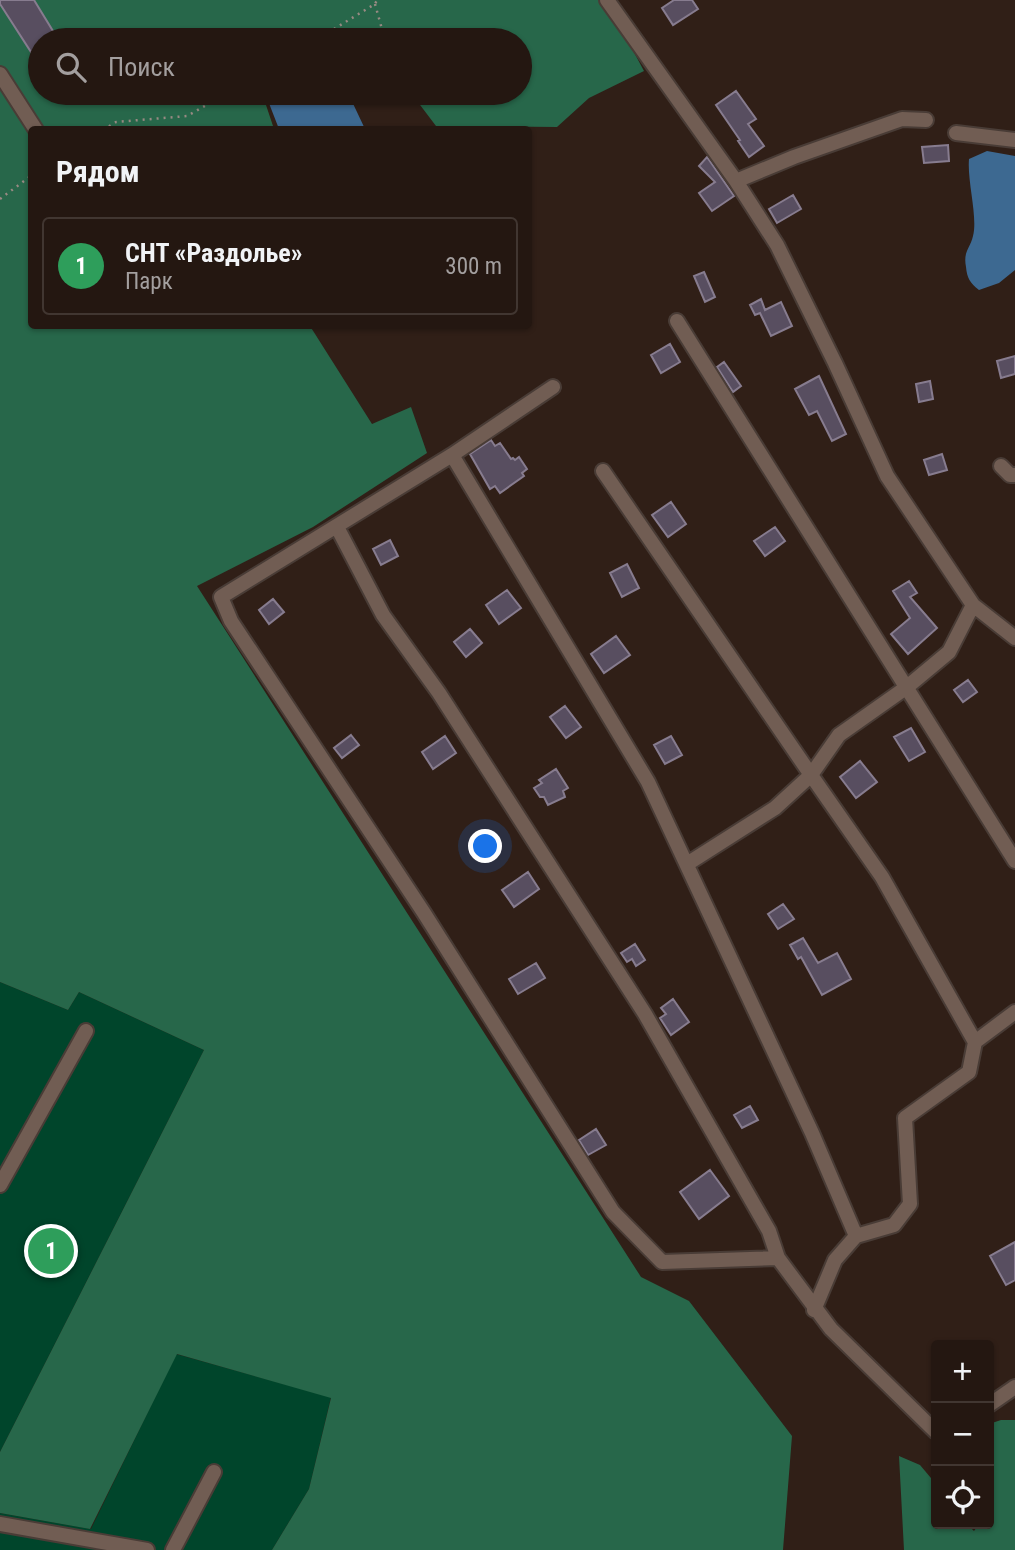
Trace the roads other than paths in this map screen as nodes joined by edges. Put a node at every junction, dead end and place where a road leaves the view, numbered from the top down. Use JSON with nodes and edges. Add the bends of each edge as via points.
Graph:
{"nodes":[{"id":1,"x":607,"y":0,"type":"edge"},
{"id":2,"x":0,"y":74,"type":"edge"},
{"id":3,"x":926,"y":120,"type":"dead end"},
{"id":4,"x":33,"y":126,"type":"edge"},
{"id":5,"x":956,"y":133,"type":"dead end"},
{"id":6,"x":1015,"y":141,"type":"edge"},
{"id":7,"x":736,"y":181,"type":"junction"},
{"id":8,"x":677,"y":321,"type":"dead end"},
{"id":9,"x":553,"y":387,"type":"dead end"},
{"id":10,"x":452,"y":455,"type":"junction"},
{"id":11,"x":1001,"y":466,"type":"dead end"},
{"id":12,"x":603,"y":471,"type":"dead end"},
{"id":13,"x":1015,"y":475,"type":"edge"},
{"id":14,"x":337,"y":527,"type":"junction"},
{"id":15,"x":973,"y":605,"type":"junction"},
{"id":16,"x":1015,"y":638,"type":"edge"},
{"id":17,"x":907,"y":687,"type":"junction"},
{"id":18,"x":811,"y":775,"type":"junction"},
{"id":19,"x":1015,"y":862,"type":"edge"},
{"id":20,"x":687,"y":864,"type":"junction"},
{"id":21,"x":1015,"y":1012,"type":"edge"},
{"id":22,"x":86,"y":1031,"type":"dead end"},
{"id":23,"x":975,"y":1042,"type":"junction"},
{"id":24,"x":0,"y":1185,"type":"edge"},
{"id":25,"x":856,"y":1236,"type":"junction"},
{"id":26,"x":778,"y":1258,"type":"junction"},
{"id":27,"x":814,"y":1310,"type":"junction"},
{"id":28,"x":1015,"y":1387,"type":"edge"},
{"id":29,"x":992,"y":1403,"type":"edge"},
{"id":30,"x":931,"y":1427,"type":"edge"},
{"id":31,"x":214,"y":1472,"type":"dead end"},
{"id":32,"x":0,"y":1524,"type":"edge"},
{"id":33,"x":147,"y":1550,"type":"edge"},
{"id":34,"x":173,"y":1550,"type":"edge"}],
"edges":[{"from":1,"to":7,"type":"street"},
{"from":2,"to":4,"type":"street"},
{"from":3,"to":7,"type":"street","via":[[902,119]]},
{"from":5,"to":6,"type":"street"},
{"from":7,"to":15,"type":"street","via":[[777,245],[887,476]]},
{"from":8,"to":17,"type":"street"},
{"from":9,"to":10,"type":"street"},
{"from":10,"to":14,"type":"street"},
{"from":10,"to":20,"type":"street","via":[[648,782]]},
{"from":11,"to":13,"type":"street"},
{"from":12,"to":18,"type":"street"},
{"from":14,"to":26,"type":"street","via":[[383,615],[439,693],[645,1014],[769,1231]]},
{"from":14,"to":26,"type":"street","via":[[221,597],[231,621],[424,913],[613,1212],[662,1262]]},
{"from":15,"to":16,"type":"street"},
{"from":15,"to":17,"type":"street","via":[[949,652]]},
{"from":17,"to":18,"type":"street","via":[[839,735]]},
{"from":17,"to":19,"type":"street"},
{"from":18,"to":20,"type":"street","via":[[775,808]]},
{"from":18,"to":23,"type":"street","via":[[882,877]]},
{"from":20,"to":25,"type":"street"},
{"from":21,"to":23,"type":"street"},
{"from":22,"to":24,"type":"street"},
{"from":23,"to":25,"type":"street","via":[[969,1072],[905,1118],[909,1204],[894,1225]]},
{"from":25,"to":27,"type":"street","via":[[835,1259]]},
{"from":26,"to":27,"type":"street"},
{"from":27,"to":30,"type":"street"},
{"from":28,"to":29,"type":"street"},
{"from":31,"to":34,"type":"street"},
{"from":32,"to":33,"type":"street"}]}
